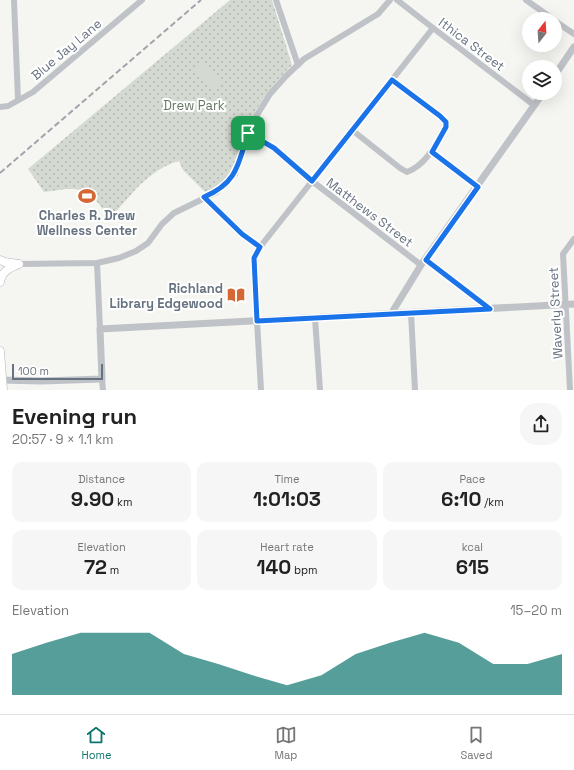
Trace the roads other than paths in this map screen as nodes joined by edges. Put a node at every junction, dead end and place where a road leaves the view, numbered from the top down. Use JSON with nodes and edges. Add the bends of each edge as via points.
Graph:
{"nodes":[{"id":1,"x":14,"y":0,"type":"edge"},
{"id":2,"x":142,"y":0,"type":"edge"},
{"id":3,"x":276,"y":0,"type":"edge"},
{"id":4,"x":390,"y":0,"type":"edge"},
{"id":5,"x":398,"y":0,"type":"edge"},
{"id":6,"x":526,"y":0,"type":"edge"},
{"id":7,"x":543,"y":12,"type":"edge"},
{"id":8,"x":562,"y":26,"type":"edge"},
{"id":9,"x":432,"y":28,"type":"junction"},
{"id":10,"x":574,"y":34,"type":"edge"},
{"id":11,"x":574,"y":47,"type":"edge"},
{"id":12,"x":298,"y":65,"type":"junction"},
{"id":13,"x":562,"y":65,"type":"edge"},
{"id":14,"x":392,"y":80,"type":"junction"},
{"id":15,"x":18,"y":100,"type":"junction"},
{"id":16,"x":538,"y":100,"type":"edge"},
{"id":17,"x":534,"y":105,"type":"junction"},
{"id":18,"x":0,"y":108,"type":"edge"},
{"id":19,"x":352,"y":130,"type":"junction"},
{"id":20,"x":248,"y":133,"type":"junction"},
{"id":21,"x":432,"y":152,"type":"junction"},
{"id":22,"x":312,"y":181,"type":"junction"},
{"id":23,"x":478,"y":187,"type":"junction"},
{"id":24,"x":204,"y":197,"type":"junction"},
{"id":25,"x":574,"y":239,"type":"edge"},
{"id":26,"x":260,"y":247,"type":"junction"},
{"id":27,"x":0,"y":260,"type":"edge"},
{"id":28,"x":97,"y":263,"type":"junction"},
{"id":29,"x":424,"y":263,"type":"junction"},
{"id":30,"x":19,"y":264,"type":"junction"},
{"id":31,"x":0,"y":282,"type":"edge"},
{"id":32,"x":574,"y":304,"type":"edge"},
{"id":33,"x":565,"y":305,"type":"junction"},
{"id":34,"x":490,"y":309,"type":"junction"},
{"id":35,"x":411,"y":313,"type":"junction"},
{"id":36,"x":391,"y":314,"type":"junction"},
{"id":37,"x":315,"y":318,"type":"junction"},
{"id":38,"x":257,"y":321,"type":"junction"},
{"id":39,"x":100,"y":329,"type":"junction"},
{"id":40,"x":0,"y":351,"type":"edge"},
{"id":41,"x":102,"y":379,"type":"junction"},
{"id":42,"x":1,"y":380,"type":"edge"},
{"id":43,"x":3,"y":390,"type":"edge"},
{"id":44,"x":103,"y":390,"type":"edge"},
{"id":45,"x":262,"y":390,"type":"edge"},
{"id":46,"x":320,"y":390,"type":"edge"},
{"id":47,"x":415,"y":390,"type":"edge"},
{"id":48,"x":570,"y":390,"type":"edge"}],
"edges":[{"from":1,"to":15,"type":"street"},
{"from":2,"to":15,"type":"street","name":"Blue Jay Lane","via":[[33,92]]},
{"from":3,"to":12,"type":"street"},
{"from":4,"to":12,"type":"street","via":[[378,14]]},
{"from":5,"to":9,"type":"street","name":"Ithica Street"},
{"from":6,"to":7,"type":"street"},
{"from":8,"to":10,"type":"street"},
{"from":9,"to":14,"type":"street"},
{"from":9,"to":17,"type":"street","name":"Ithica Street"},
{"from":11,"to":13,"type":"street"},
{"from":12,"to":20,"type":"street","via":[[270,94]]},
{"from":14,"to":19,"type":"street"},
{"from":14,"to":21,"type":"street","via":[[446,122],[446,127]]},
{"from":15,"to":18,"type":"street","name":"Blue Jay Lane"},
{"from":16,"to":17,"type":"street"},
{"from":17,"to":23,"type":"street"},
{"from":19,"to":21,"type":"street","via":[[407,172],[415,169]]},
{"from":19,"to":22,"type":"street"},
{"from":20,"to":22,"type":"street","name":"Matthews Street","via":[[274,148]]},
{"from":20,"to":24,"type":"street","via":[[235,174],[217,192]]},
{"from":21,"to":23,"type":"street"},
{"from":22,"to":26,"type":"street"},
{"from":22,"to":29,"type":"street","name":"Matthews Street"},
{"from":23,"to":29,"type":"street"},
{"from":24,"to":26,"type":"street","via":[[242,234]]},
{"from":24,"to":28,"type":"street","via":[[174,213],[148,243],[136,252]]},
{"from":25,"to":33,"type":"street","name":"Waverly Street","via":[[563,254]]},
{"from":26,"to":38,"type":"street","via":[[254,258]]},
{"from":27,"to":30,"type":"main road"},
{"from":28,"to":30,"type":"street"},
{"from":28,"to":39,"type":"street"},
{"from":29,"to":34,"type":"street","name":"Matthews Street"},
{"from":29,"to":36,"type":"street"},
{"from":30,"to":31,"type":"main road","via":[[4,272]]},
{"from":32,"to":33,"type":"street"},
{"from":33,"to":34,"type":"street"},
{"from":33,"to":48,"type":"street","name":"Waverly Street"},
{"from":34,"to":35,"type":"street"},
{"from":35,"to":36,"type":"street"},
{"from":35,"to":47,"type":"street"},
{"from":36,"to":37,"type":"street"},
{"from":37,"to":38,"type":"street"},
{"from":37,"to":46,"type":"street"},
{"from":38,"to":39,"type":"street"},
{"from":38,"to":45,"type":"street"},
{"from":39,"to":41,"type":"street"},
{"from":40,"to":42,"type":"main road"},
{"from":41,"to":42,"type":"street"},
{"from":41,"to":44,"type":"street"},
{"from":42,"to":43,"type":"main road"}]}
